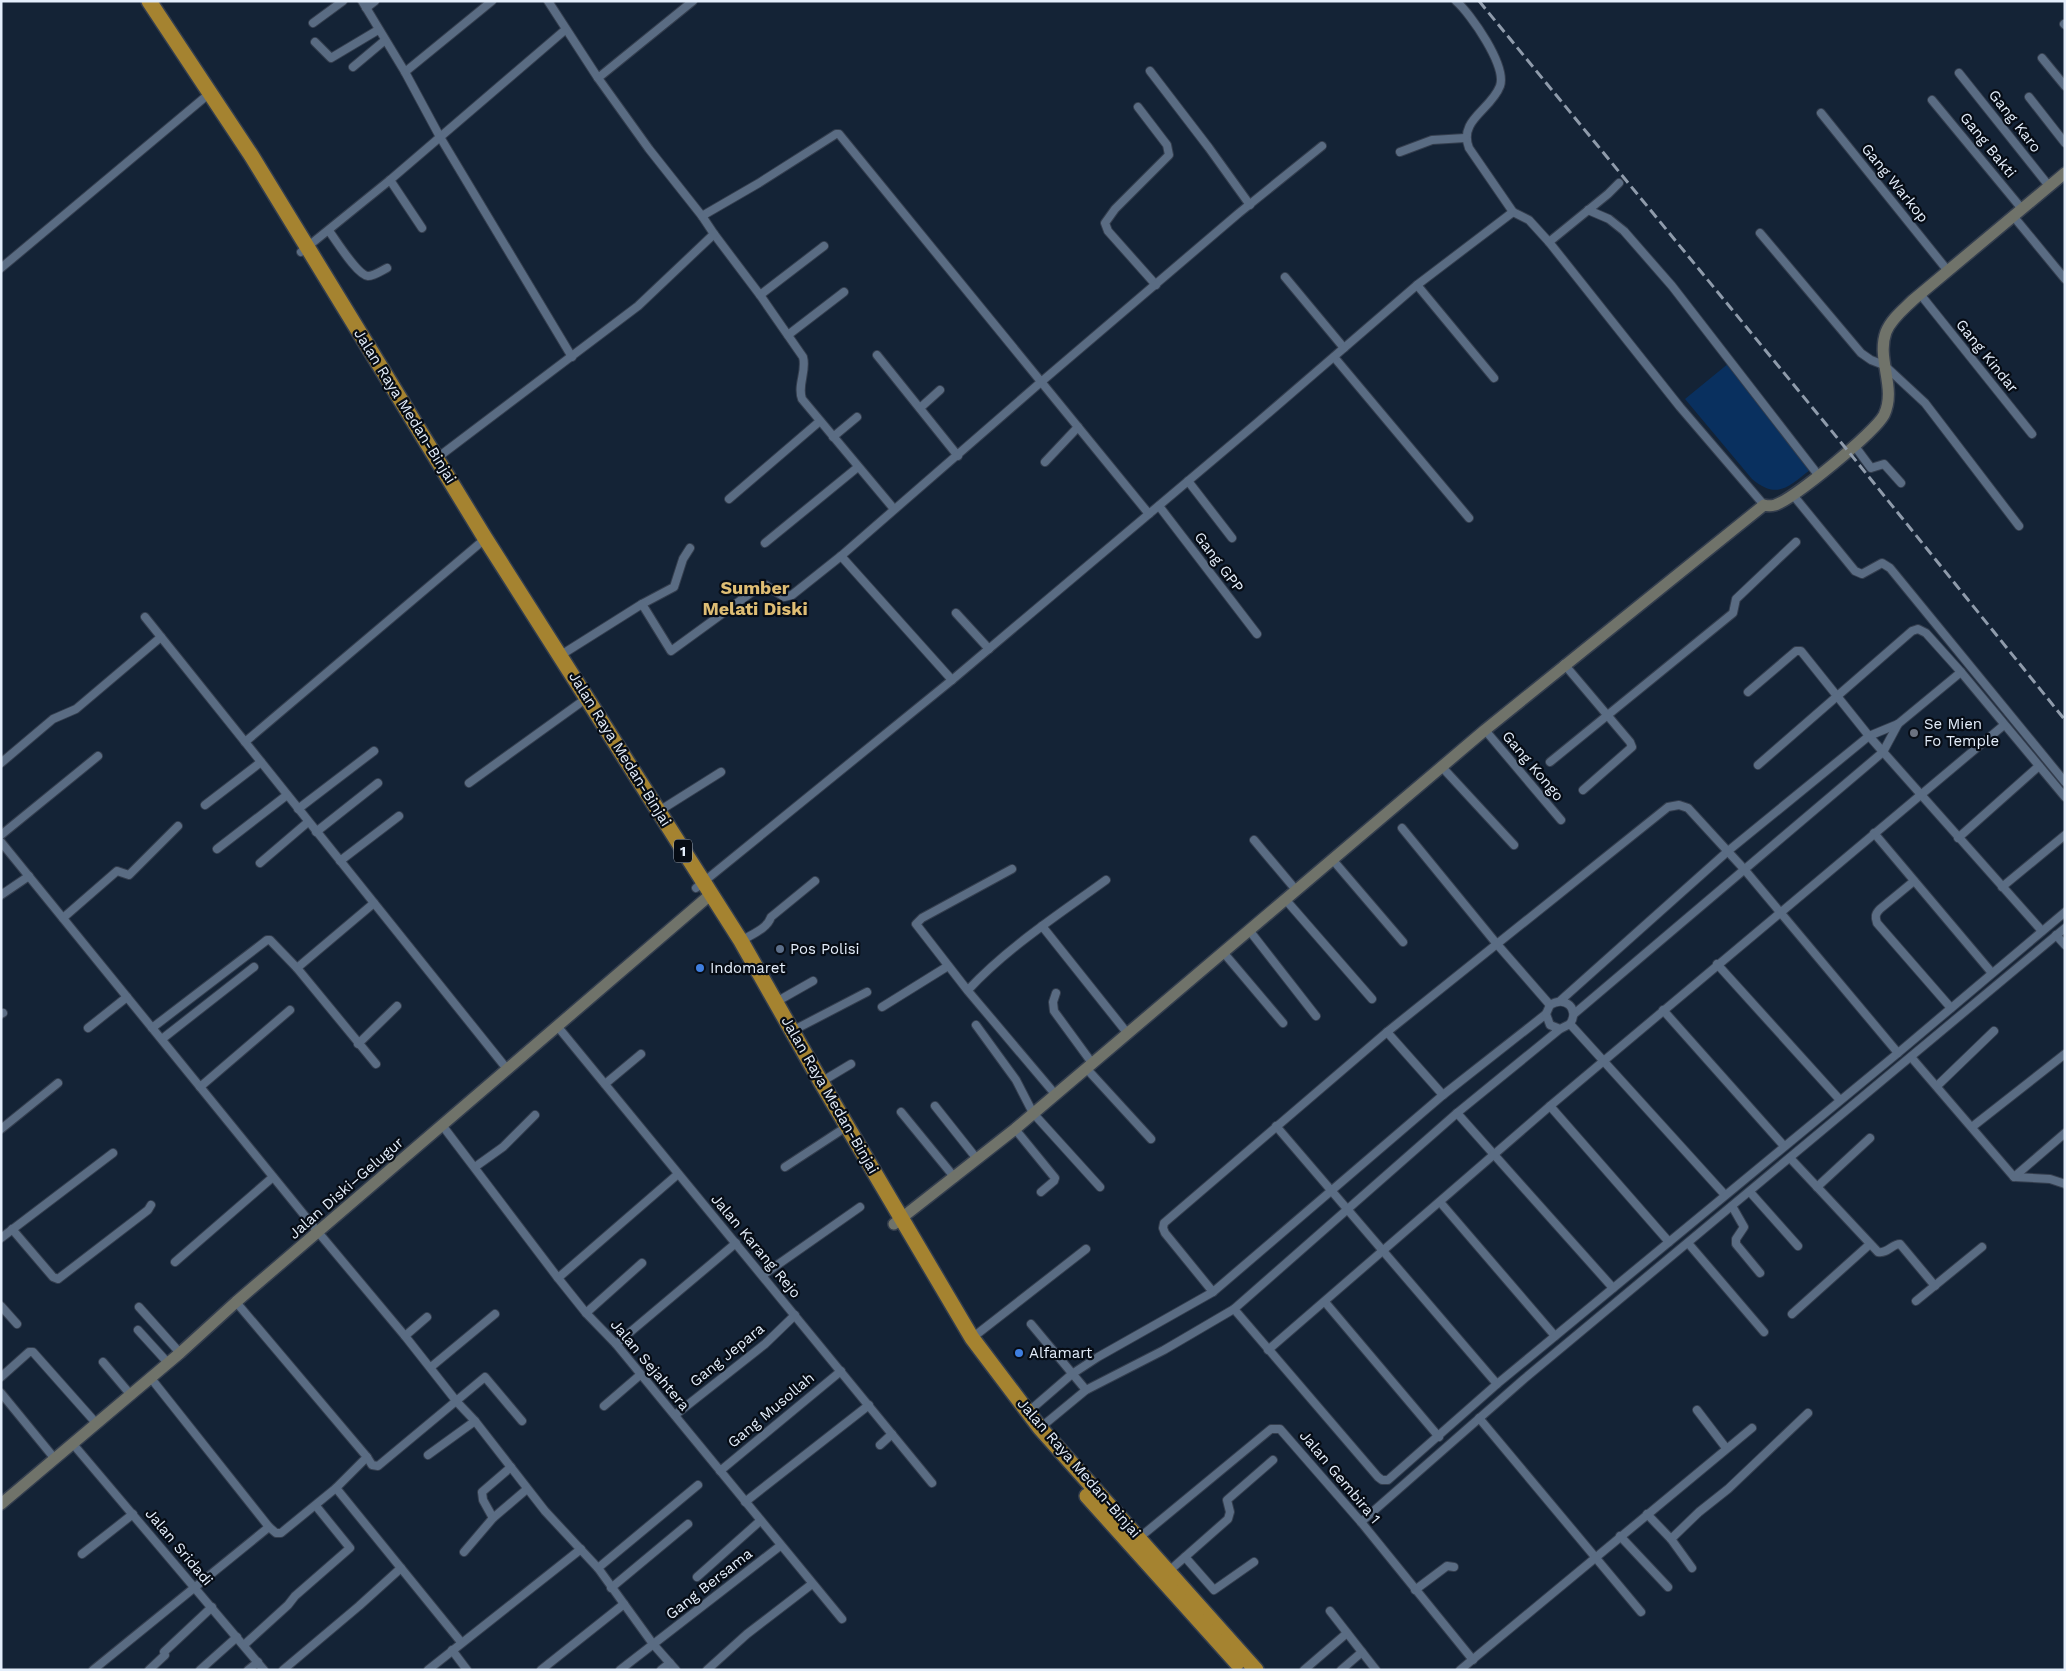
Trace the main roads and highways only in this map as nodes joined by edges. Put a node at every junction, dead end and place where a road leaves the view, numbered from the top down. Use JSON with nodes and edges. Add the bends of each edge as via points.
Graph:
{"nodes":[{"id":1,"x":138,"y":1,"type":"edge"},
{"id":2,"x":149,"y":1,"type":"edge"},
{"id":3,"x":2065,"y":173,"type":"edge"},
{"id":4,"x":304,"y":250,"type":"junction"},
{"id":5,"x":703,"y":892,"type":"junction"},
{"id":6,"x":898,"y":1221,"type":"junction"},
{"id":7,"x":1,"y":1504,"type":"edge"},
{"id":8,"x":1243,"y":1670,"type":"edge"},
{"id":9,"x":1256,"y":1670,"type":"edge"}],
"edges":[{"from":1,"to":4,"type":"highway","name":"Jalan Raya Medan-Binjai","number":"1"},
{"from":2,"to":4,"type":"highway","name":"Jalan Raya Medan-Binjai","number":"1","via":[[211,93]]},
{"from":3,"to":6,"type":"main road","via":[[1895,318],[1886,333],[1883,350],[1888,398],[1883,416],[1854,446],[1793,495],[1776,504],[1764,505],[1564,664],[1015,1130]]},
{"from":4,"to":5,"type":"highway","name":"Jalan Raya Medan-Binjai","number":"1","via":[[478,544]]},
{"from":4,"to":5,"type":"highway","name":"Jalan Raya Medan-Binjai","number":"1","via":[[659,811]]},
{"from":5,"to":6,"type":"highway","name":"Jalan Raya Medan-Binjai","number":"1","via":[[840,1131]]},
{"from":5,"to":6,"type":"highway","name":"Jalan Raya Medan-Binjai","number":"1","via":[[741,941]]},
{"from":5,"to":7,"type":"main road","name":"Jalan Diski–Gelugur","via":[[558,1027]]},
{"from":6,"to":8,"type":"highway","name":"Jalan Raya Medan-Binjai","number":"1","via":[[965,1343],[1033,1434]]},
{"from":6,"to":9,"type":"highway","name":"Jalan Raya Medan-Binjai","number":"1","via":[[972,1338],[1040,1428]]}]}
